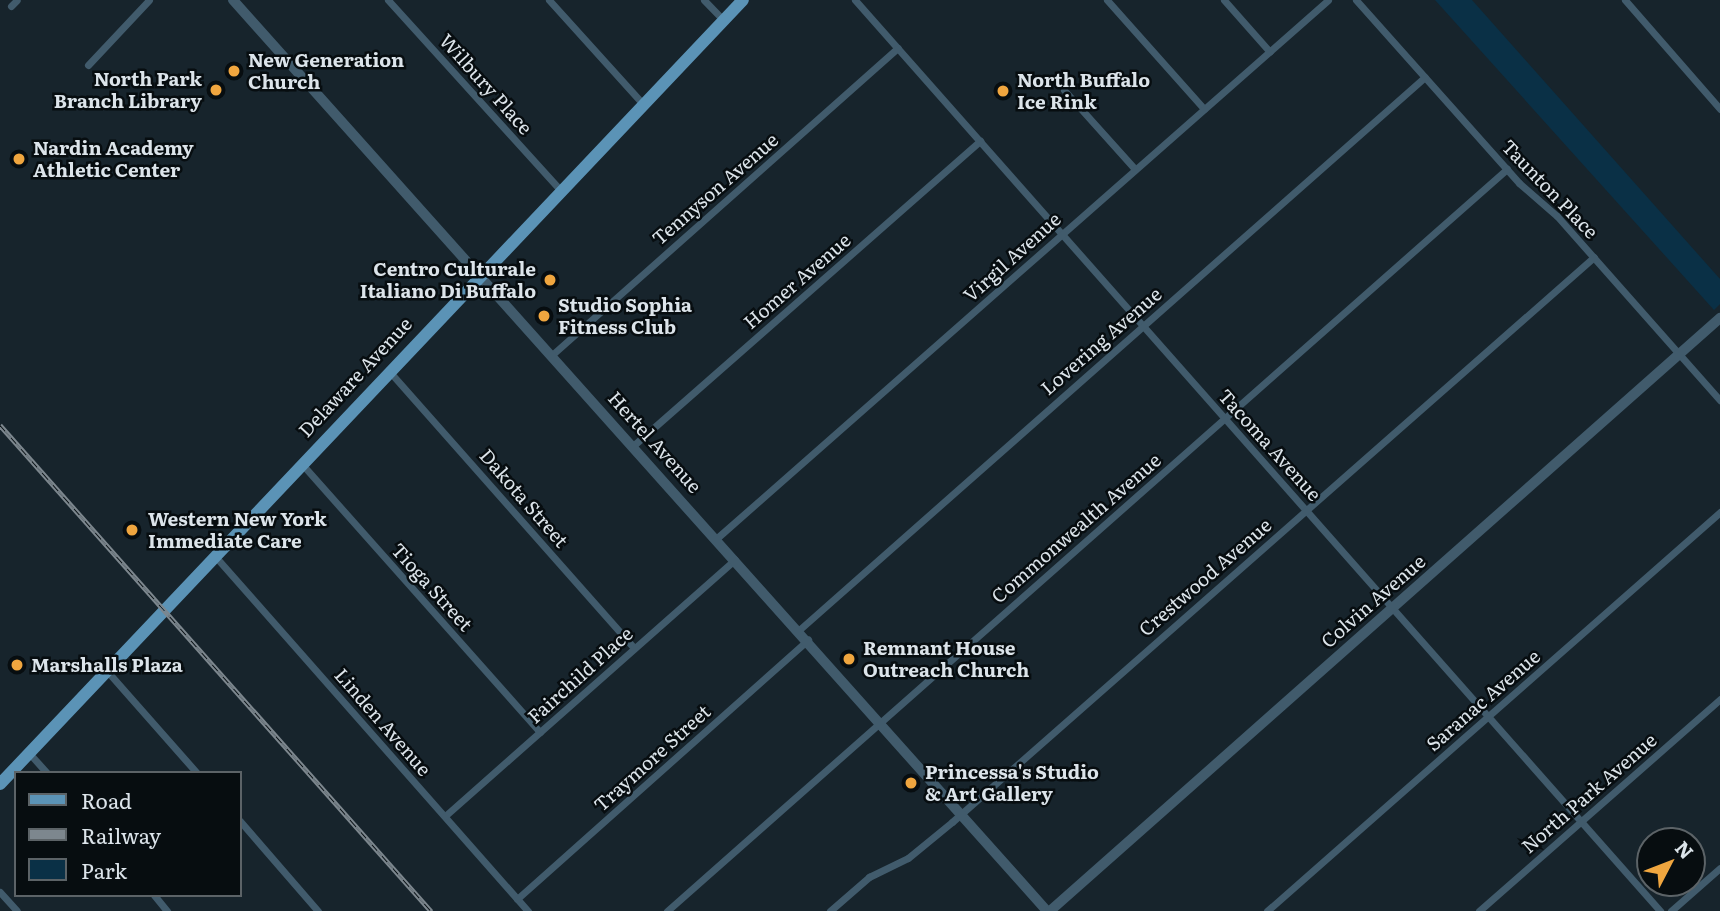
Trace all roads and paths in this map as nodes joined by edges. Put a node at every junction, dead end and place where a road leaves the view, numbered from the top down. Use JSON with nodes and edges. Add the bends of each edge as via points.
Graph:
{"nodes":[{"id":1,"x":149,"y":0,"type":"edge"},
{"id":2,"x":233,"y":0,"type":"edge"},
{"id":3,"x":388,"y":0,"type":"edge"},
{"id":4,"x":549,"y":0,"type":"edge"},
{"id":5,"x":704,"y":0,"type":"edge"},
{"id":6,"x":743,"y":0,"type":"edge"},
{"id":7,"x":855,"y":0,"type":"edge"},
{"id":8,"x":1107,"y":0,"type":"edge"},
{"id":9,"x":1224,"y":0,"type":"edge"},
{"id":10,"x":1328,"y":0,"type":"edge"},
{"id":11,"x":1356,"y":0,"type":"edge"},
{"id":12,"x":1625,"y":0,"type":"edge"},
{"id":13,"x":723,"y":20,"type":"junction"},
{"id":14,"x":898,"y":48,"type":"junction"},
{"id":15,"x":1270,"y":51,"type":"junction"},
{"id":16,"x":88,"y":65,"type":"dead end"},
{"id":17,"x":1425,"y":77,"type":"junction"},
{"id":18,"x":1064,"y":90,"type":"dead end"},
{"id":19,"x":643,"y":104,"type":"junction"},
{"id":20,"x":1204,"y":109,"type":"junction"},
{"id":21,"x":1720,"y":109,"type":"edge"},
{"id":22,"x":980,"y":141,"type":"junction"},
{"id":23,"x":1135,"y":169,"type":"junction"},
{"id":24,"x":1507,"y":169,"type":"junction"},
{"id":25,"x":560,"y":190,"type":"junction"},
{"id":26,"x":1062,"y":233,"type":"junction"},
{"id":27,"x":1594,"y":257,"type":"junction"},
{"id":28,"x":480,"y":273,"type":"junction"},
{"id":29,"x":1720,"y":318,"type":"edge"},
{"id":30,"x":1143,"y":326,"type":"junction"},
{"id":31,"x":553,"y":354,"type":"junction"},
{"id":32,"x":1679,"y":354,"type":"junction"},
{"id":33,"x":388,"y":370,"type":"junction"},
{"id":34,"x":1720,"y":400,"type":"edge"},
{"id":35,"x":1225,"y":417,"type":"junction"},
{"id":36,"x":634,"y":445,"type":"junction"},
{"id":37,"x":301,"y":463,"type":"junction"},
{"id":38,"x":1307,"y":510,"type":"junction"},
{"id":39,"x":1720,"y":512,"type":"edge"},
{"id":40,"x":717,"y":538,"type":"junction"},
{"id":41,"x":214,"y":555,"type":"junction"},
{"id":42,"x":735,"y":558,"type":"junction"},
{"id":43,"x":1393,"y":607,"type":"junction"},
{"id":44,"x":799,"y":630,"type":"junction"},
{"id":45,"x":808,"y":640,"type":"junction"},
{"id":46,"x":634,"y":648,"type":"junction"},
{"id":47,"x":106,"y":670,"type":"junction"},
{"id":48,"x":1720,"y":699,"type":"edge"},
{"id":49,"x":1489,"y":716,"type":"junction"},
{"id":50,"x":880,"y":721,"type":"junction"},
{"id":51,"x":540,"y":732,"type":"junction"},
{"id":52,"x":29,"y":753,"type":"junction"},
{"id":53,"x":45,"y":771,"type":"edge"},
{"id":54,"x":195,"y":771,"type":"edge"},
{"id":55,"x":0,"y":784,"type":"edge"},
{"id":56,"x":962,"y":813,"type":"junction"},
{"id":57,"x":445,"y":816,"type":"junction"},
{"id":58,"x":1581,"y":821,"type":"junction"},
{"id":59,"x":242,"y":823,"type":"edge"},
{"id":60,"x":1720,"y":867,"type":"edge"},
{"id":61,"x":0,"y":891,"type":"edge"},
{"id":62,"x":156,"y":897,"type":"edge"},
{"id":63,"x":517,"y":899,"type":"junction"},
{"id":64,"x":17,"y":911,"type":"edge"},
{"id":65,"x":167,"y":911,"type":"edge"},
{"id":66,"x":318,"y":911,"type":"edge"},
{"id":67,"x":528,"y":911,"type":"edge"},
{"id":68,"x":667,"y":911,"type":"edge"},
{"id":69,"x":830,"y":911,"type":"edge"},
{"id":70,"x":1049,"y":911,"type":"edge"},
{"id":71,"x":1267,"y":911,"type":"edge"},
{"id":72,"x":1479,"y":911,"type":"edge"},
{"id":73,"x":1660,"y":911,"type":"edge"},
{"id":74,"x":1671,"y":911,"type":"edge"}],
"edges":[{"from":1,"to":16,"type":"street"},
{"from":2,"to":28,"type":"street","name":"Hertel Avenue"},
{"from":3,"to":25,"type":"street","name":"Wilbury Place"},
{"from":4,"to":19,"type":"street"},
{"from":5,"to":13,"type":"street"},
{"from":6,"to":13,"type":"main road","name":"Delaware Avenue"},
{"from":7,"to":14,"type":"street","name":"Tacoma Avenue"},
{"from":8,"to":20,"type":"street"},
{"from":9,"to":15,"type":"street"},
{"from":10,"to":15,"type":"street","name":"Virgil Avenue"},
{"from":11,"to":17,"type":"street","name":"Taunton Place"},
{"from":12,"to":21,"type":"street"},
{"from":13,"to":19,"type":"main road","name":"Delaware Avenue"},
{"from":14,"to":22,"type":"street","name":"Tacoma Avenue"},
{"from":14,"to":31,"type":"street","name":"Tennyson Avenue"},
{"from":15,"to":20,"type":"street","name":"Virgil Avenue"},
{"from":17,"to":24,"type":"street","name":"Taunton Place"},
{"from":17,"to":30,"type":"street","name":"Lovering Avenue"},
{"from":18,"to":23,"type":"street"},
{"from":19,"to":25,"type":"main road","name":"Delaware Avenue"},
{"from":20,"to":23,"type":"street","name":"Virgil Avenue"},
{"from":22,"to":26,"type":"street","name":"Tacoma Avenue"},
{"from":22,"to":36,"type":"street","name":"Homer Avenue"},
{"from":23,"to":26,"type":"street","name":"Virgil Avenue"},
{"from":24,"to":27,"type":"street","name":"Taunton Place"},
{"from":24,"to":35,"type":"street","name":"Commonwealth Avenue"},
{"from":25,"to":28,"type":"main road","name":"Delaware Avenue"},
{"from":26,"to":30,"type":"street","name":"Tacoma Avenue"},
{"from":26,"to":40,"type":"street","name":"Virgil Avenue"},
{"from":27,"to":32,"type":"street","name":"Taunton Place"},
{"from":27,"to":38,"type":"street","name":"Crestwood Avenue"},
{"from":28,"to":31,"type":"street","name":"Hertel Avenue"},
{"from":28,"to":33,"type":"main road","name":"Delaware Avenue"},
{"from":29,"to":32,"type":"street","name":"Colvin Avenue"},
{"from":30,"to":35,"type":"street","name":"Tacoma Avenue"},
{"from":30,"to":44,"type":"street","name":"Lovering Avenue"},
{"from":31,"to":36,"type":"street","name":"Hertel Avenue"},
{"from":32,"to":34,"type":"street","name":"Taunton Place"},
{"from":32,"to":43,"type":"street","name":"Colvin Avenue"},
{"from":33,"to":37,"type":"main road","name":"Delaware Avenue"},
{"from":33,"to":46,"type":"street","name":"Dakota Street"},
{"from":35,"to":38,"type":"street","name":"Tacoma Avenue"},
{"from":35,"to":50,"type":"street","name":"Commonwealth Avenue"},
{"from":36,"to":40,"type":"street","name":"Hertel Avenue"},
{"from":37,"to":41,"type":"main road","name":"Delaware Avenue"},
{"from":37,"to":51,"type":"street","name":"Tioga Street"},
{"from":38,"to":43,"type":"street","name":"Tacoma Avenue"},
{"from":38,"to":56,"type":"street","name":"Crestwood Avenue"},
{"from":39,"to":49,"type":"street","name":"Saranac Avenue"},
{"from":40,"to":42,"type":"street","name":"Hertel Avenue"},
{"from":41,"to":47,"type":"main road","name":"Delaware Avenue"},
{"from":41,"to":57,"type":"street","name":"Linden Avenue"},
{"from":42,"to":44,"type":"street","name":"Hertel Avenue"},
{"from":42,"to":46,"type":"street","name":"Fairchild Place"},
{"from":43,"to":49,"type":"street","name":"Tacoma Avenue"},
{"from":43,"to":70,"type":"street","name":"Colvin Avenue"},
{"from":44,"to":45,"type":"street","name":"Hertel Avenue"},
{"from":45,"to":50,"type":"street","name":"Hertel Avenue"},
{"from":45,"to":63,"type":"street","name":"Traymore Street"},
{"from":46,"to":51,"type":"street","name":"Fairchild Place"},
{"from":47,"to":52,"type":"main road","name":"Delaware Avenue"},
{"from":47,"to":54,"type":"street"},
{"from":48,"to":58,"type":"street","name":"North Park Avenue"},
{"from":49,"to":58,"type":"street","name":"Tacoma Avenue"},
{"from":49,"to":71,"type":"street","name":"Saranac Avenue"},
{"from":50,"to":56,"type":"street","name":"Hertel Avenue"},
{"from":50,"to":68,"type":"street","name":"Commonwealth Avenue"},
{"from":51,"to":57,"type":"street","name":"Fairchild Place"},
{"from":52,"to":53,"type":"street"},
{"from":52,"to":55,"type":"main road","name":"Delaware Avenue"},
{"from":56,"to":69,"type":"street","name":"Crestwood Avenue","via":[[915,853],[869,877]]},
{"from":56,"to":70,"type":"street","name":"Hertel Avenue"},
{"from":57,"to":63,"type":"street","name":"Linden Avenue"},
{"from":58,"to":72,"type":"street","name":"North Park Avenue"},
{"from":58,"to":73,"type":"street","name":"Tacoma Avenue"},
{"from":59,"to":66,"type":"street"},
{"from":60,"to":74,"type":"street"},
{"from":61,"to":64,"type":"street"},
{"from":62,"to":65,"type":"street"},
{"from":63,"to":67,"type":"street","name":"Linden Avenue"}]}
